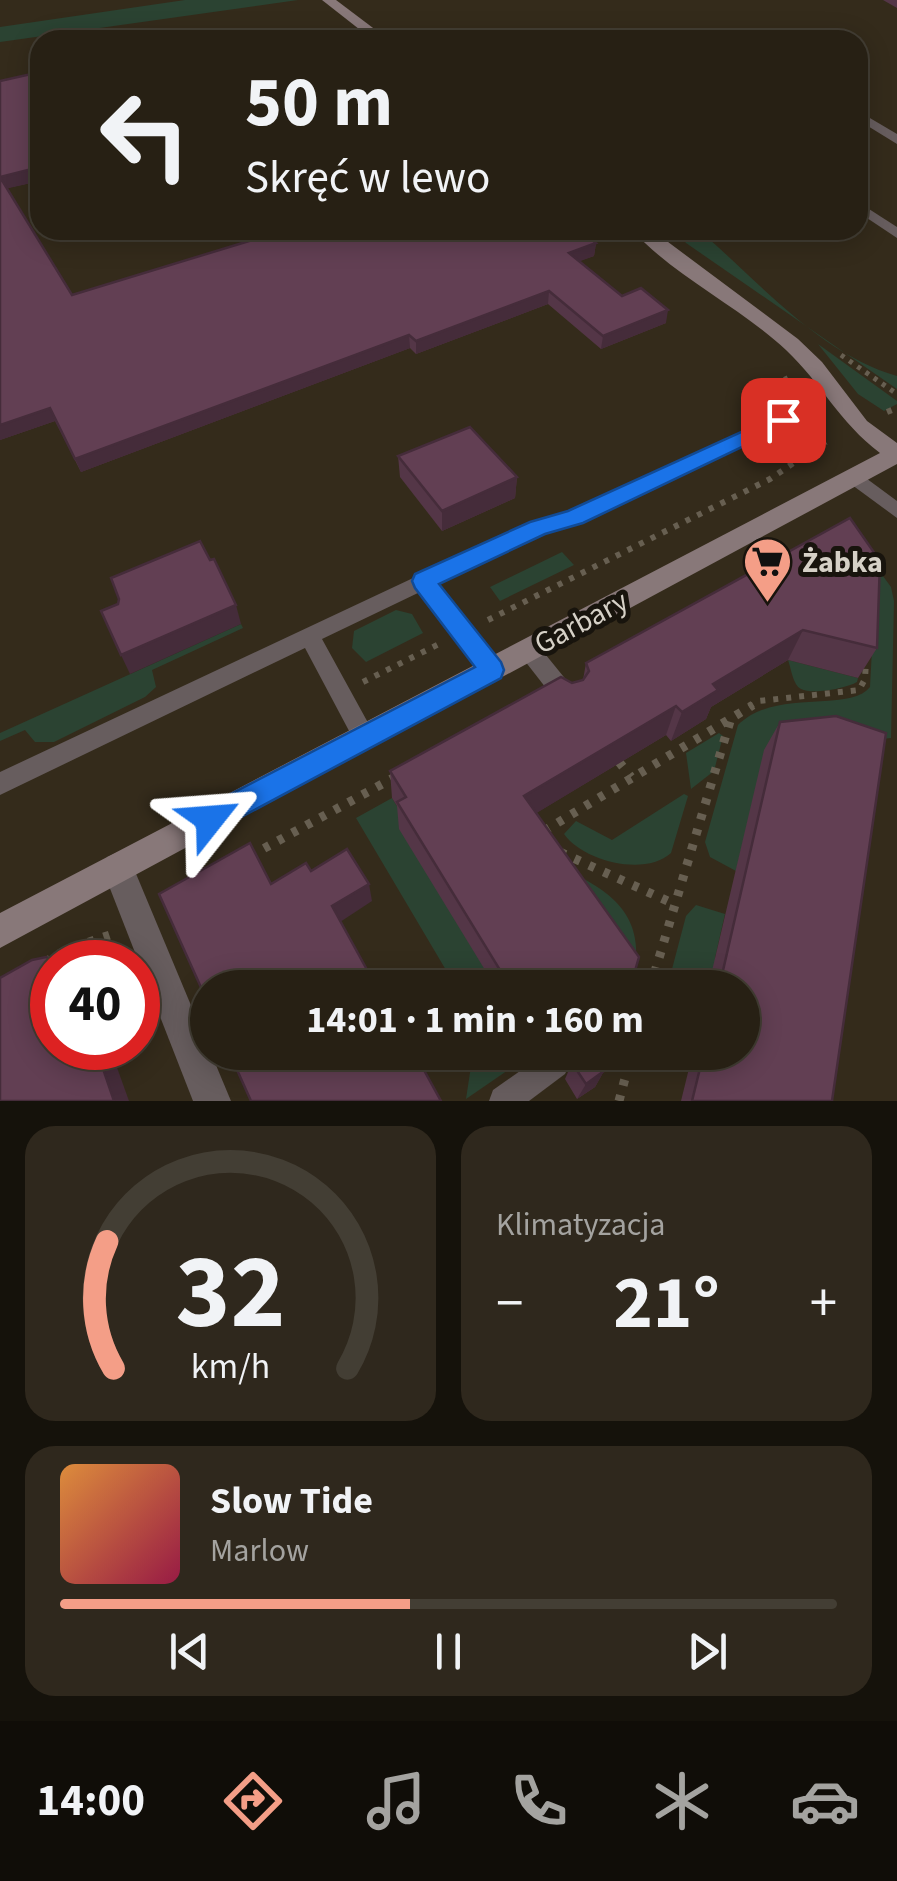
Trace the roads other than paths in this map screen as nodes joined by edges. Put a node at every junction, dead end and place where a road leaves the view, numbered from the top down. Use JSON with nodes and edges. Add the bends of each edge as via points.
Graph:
{"nodes":[{"id":1,"x":328,"y":0,"type":"edge"},
{"id":2,"x":368,"y":30,"type":"edge"},
{"id":3,"x":868,"y":121,"type":"edge"},
{"id":4,"x":897,"y":140,"type":"edge"},
{"id":5,"x":868,"y":213,"type":"edge"},
{"id":6,"x":897,"y":234,"type":"edge"},
{"id":7,"x":654,"y":240,"type":"edge"},
{"id":8,"x":783,"y":420,"type":"dead end"},
{"id":9,"x":897,"y":454,"type":"edge"},
{"id":10,"x":855,"y":477,"type":"junction"},
{"id":11,"x":897,"y":511,"type":"edge"},
{"id":12,"x":423,"y":581,"type":"junction"},
{"id":13,"x":308,"y":636,"type":"junction"},
{"id":14,"x":529,"y":650,"type":"junction"},
{"id":15,"x":492,"y":670,"type":"junction"},
{"id":16,"x":568,"y":699,"type":"edge"},
{"id":17,"x":364,"y":737,"type":"junction"},
{"id":18,"x":0,"y":784,"type":"edge"},
{"id":19,"x":118,"y":868,"type":"junction"},
{"id":20,"x":0,"y":931,"type":"edge"},
{"id":21,"x":547,"y":1070,"type":"edge"},
{"id":22,"x":212,"y":1101,"type":"edge"},
{"id":23,"x":504,"y":1101,"type":"edge"}],
"edges":[{"from":1,"to":2,"type":"street"},
{"from":3,"to":4,"type":"lane"},
{"from":5,"to":6,"type":"lane"},
{"from":7,"to":9,"type":"street","via":[[791,344],[859,426]]},
{"from":8,"to":12,"type":"lane"},
{"from":9,"to":10,"type":"street","name":"Garbary"},
{"from":10,"to":11,"type":"lane"},
{"from":10,"to":14,"type":"street","name":"Garbary"},
{"from":12,"to":13,"type":"lane"},
{"from":12,"to":15,"type":"lane"},
{"from":13,"to":17,"type":"lane"},
{"from":13,"to":18,"type":"lane"},
{"from":14,"to":15,"type":"street","name":"Garbary"},
{"from":14,"to":16,"type":"lane"},
{"from":15,"to":17,"type":"street","name":"Garbary"},
{"from":17,"to":19,"type":"street","name":"Garbary"},
{"from":19,"to":20,"type":"street","name":"Garbary"},
{"from":19,"to":22,"type":"street"},
{"from":21,"to":23,"type":"lane"}]}
